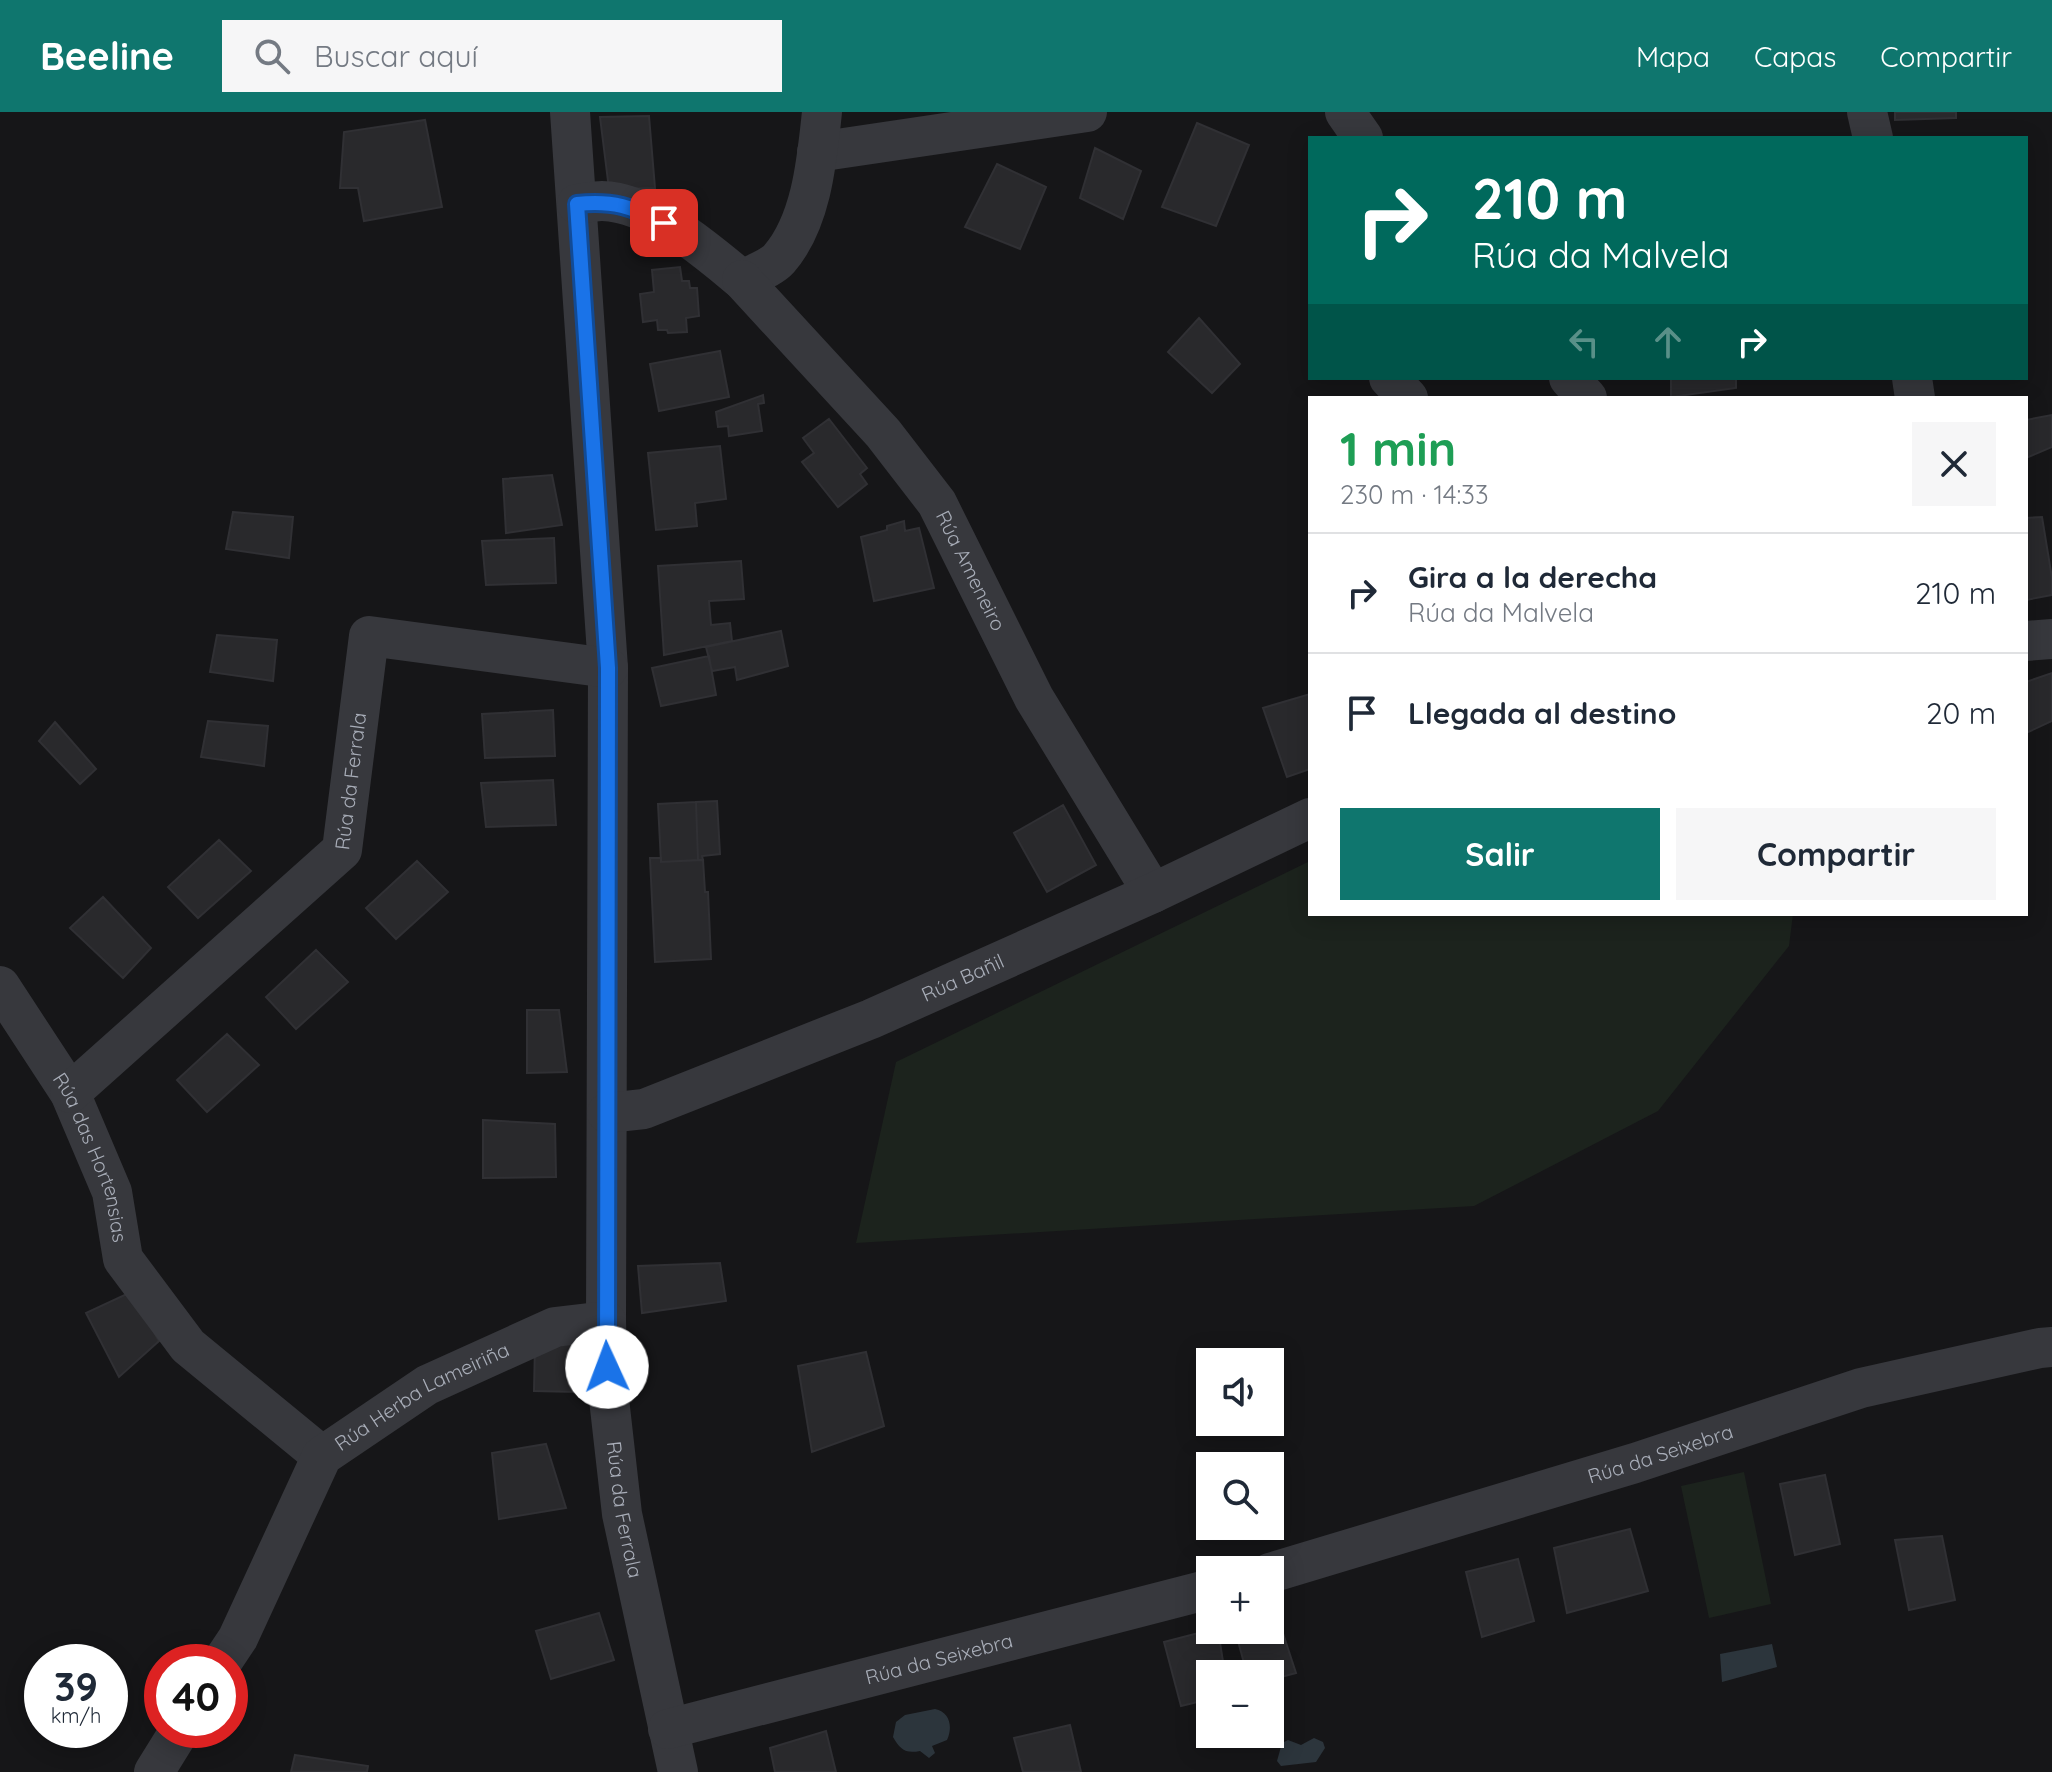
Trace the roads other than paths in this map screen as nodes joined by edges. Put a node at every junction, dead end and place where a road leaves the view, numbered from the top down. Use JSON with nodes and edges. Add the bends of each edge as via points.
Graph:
{"nodes":[{"id":1,"x":570,"y":112,"type":"edge"},
{"id":2,"x":822,"y":112,"type":"edge"},
{"id":3,"x":1087,"y":112,"type":"edge"},
{"id":4,"x":1345,"y":112,"type":"edge"},
{"id":5,"x":1867,"y":112,"type":"edge"},
{"id":6,"x":1362,"y":136,"type":"edge"},
{"id":7,"x":1873,"y":136,"type":"edge"},
{"id":8,"x":817,"y":152,"type":"junction"},
{"id":9,"x":577,"y":204,"type":"junction"},
{"id":10,"x":742,"y":280,"type":"junction"},
{"id":11,"x":1391,"y":380,"type":"edge"},
{"id":12,"x":1571,"y":380,"type":"edge"},
{"id":13,"x":1406,"y":396,"type":"edge"},
{"id":14,"x":1585,"y":396,"type":"edge"},
{"id":15,"x":2052,"y":639,"type":"edge"},
{"id":16,"x":2028,"y":641,"type":"edge"},
{"id":17,"x":608,"y":668,"type":"junction"},
{"id":18,"x":1308,"y":819,"type":"edge"},
{"id":19,"x":1153,"y":893,"type":"junction"},
{"id":20,"x":0,"y":986,"type":"edge"},
{"id":21,"x":70,"y":1093,"type":"junction"},
{"id":22,"x":607,"y":1113,"type":"junction"},
{"id":23,"x":606,"y":1321,"type":"junction"},
{"id":24,"x":2052,"y":1347,"type":"edge"},
{"id":25,"x":322,"y":1456,"type":"junction"},
{"id":26,"x":1284,"y":1569,"type":"edge"},
{"id":27,"x":1196,"y":1593,"type":"edge"},
{"id":28,"x":234,"y":1644,"type":"edge"},
{"id":29,"x":668,"y":1729,"type":"junction"},
{"id":30,"x":169,"y":1748,"type":"edge"},
{"id":31,"x":154,"y":1772,"type":"edge"},
{"id":32,"x":678,"y":1772,"type":"edge"}],
"edges":[{"from":1,"to":9,"type":"street","name":"Rúa da Ferrala"},
{"from":2,"to":8,"type":"street"},
{"from":3,"to":8,"type":"street"},
{"from":4,"to":6,"type":"street"},
{"from":5,"to":7,"type":"street"},
{"from":8,"to":10,"type":"street","via":[[806,213],[778,261]]},
{"from":9,"to":10,"type":"street","name":"Rúa Ameneiro","via":[[604,201],[639,211],[688,236]]},
{"from":9,"to":17,"type":"street","name":"Rúa da Ferrala"},
{"from":10,"to":19,"type":"street","name":"Rúa Ameneiro","via":[[883,433],[937,503],[1034,698]]},
{"from":11,"to":13,"type":"street"},
{"from":12,"to":14,"type":"street"},
{"from":15,"to":16,"type":"street"},
{"from":17,"to":21,"type":"street","name":"Rúa da Ferrala","via":[[369,636],[342,850]]},
{"from":17,"to":22,"type":"street","name":"Rúa da Ferrala"},
{"from":18,"to":19,"type":"street","name":"Rúa Bañil"},
{"from":19,"to":22,"type":"street","name":"Rúa Bañil","via":[[871,1019],[644,1109]]},
{"from":20,"to":21,"type":"street","name":"Rúa das Hortensias"},
{"from":21,"to":25,"type":"street","name":"Rúa das Hortensias","via":[[112,1192],[123,1259],[188,1346]]},
{"from":22,"to":23,"type":"street","name":"Rúa da Ferrala"},
{"from":23,"to":25,"type":"street","name":"Rúa Herba Lameiriña","via":[[555,1327],[427,1385]]},
{"from":23,"to":29,"type":"street","name":"Rúa da Ferrala","via":[[622,1514]]},
{"from":24,"to":26,"type":"street","name":"Rúa da Seixebra","via":[[1861,1388]]},
{"from":25,"to":28,"type":"street","name":"Rúa Herba Lameiriña"},
{"from":27,"to":29,"type":"street","name":"Rúa da Seixebra"},
{"from":29,"to":32,"type":"street","name":"Rúa da Ferrala"},
{"from":30,"to":31,"type":"street"}]}
